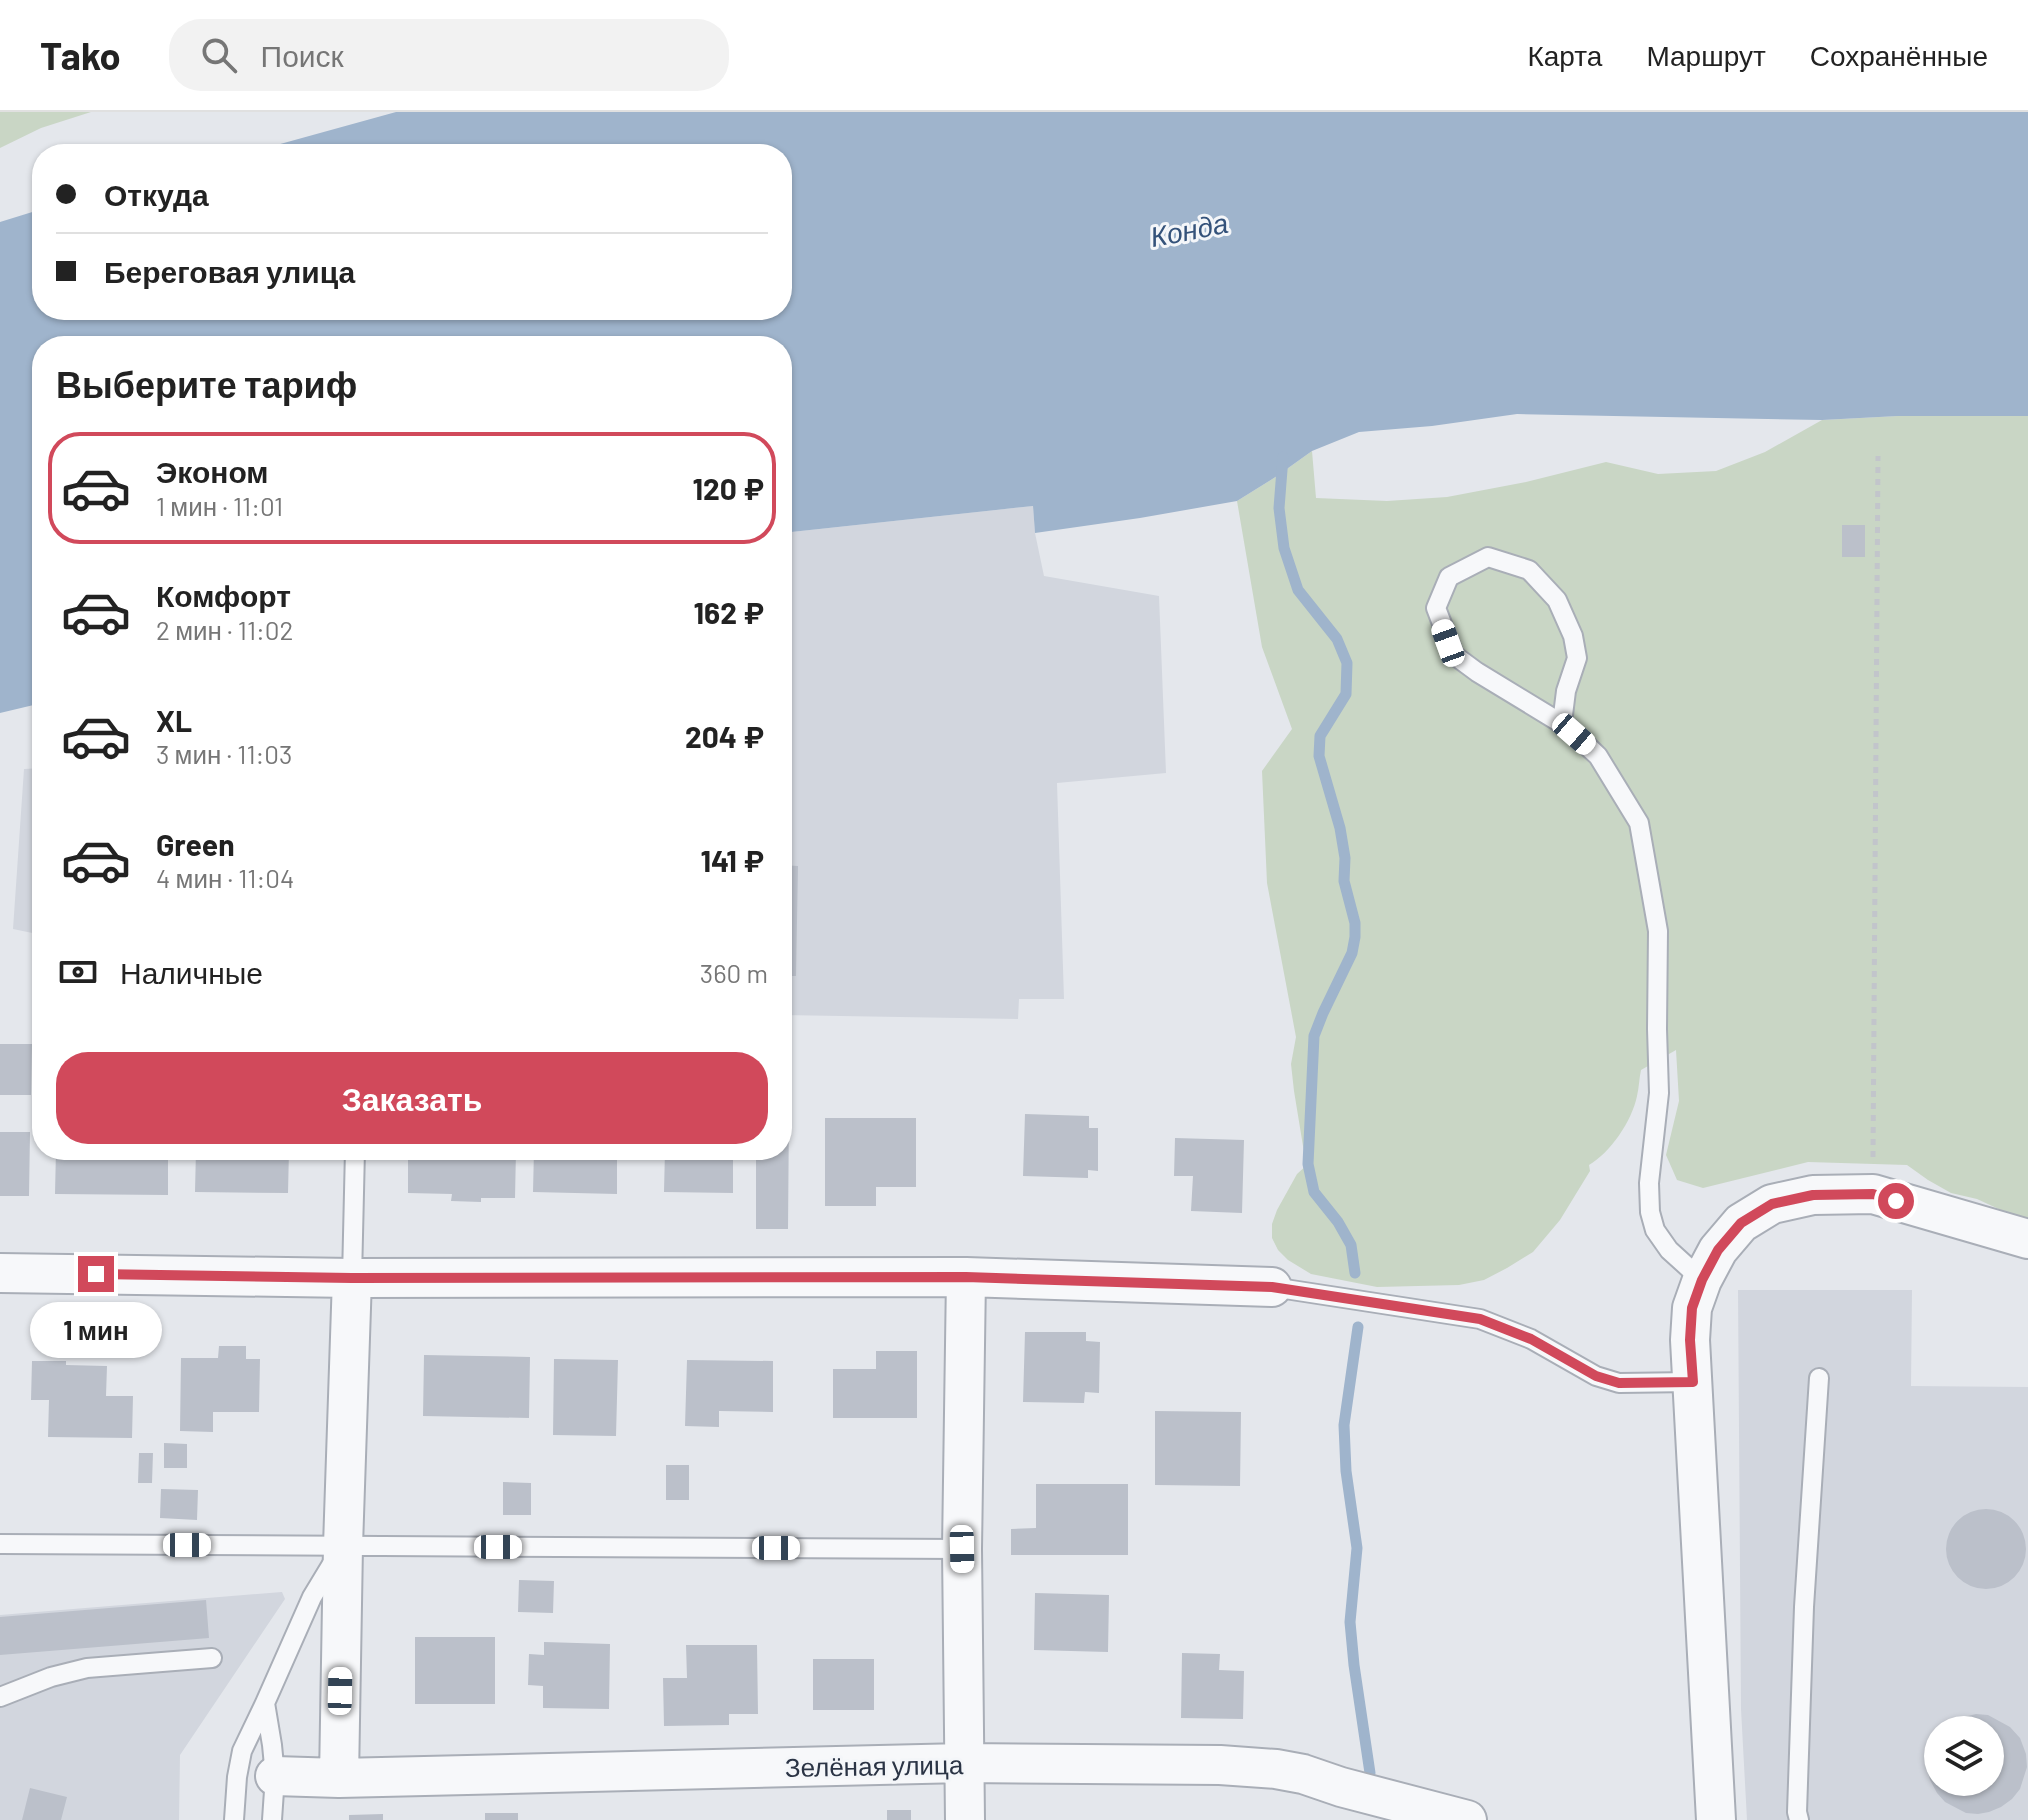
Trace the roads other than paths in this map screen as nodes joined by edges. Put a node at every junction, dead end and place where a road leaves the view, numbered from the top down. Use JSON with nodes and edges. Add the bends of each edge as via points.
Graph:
{"nodes":[{"id":1,"x":1562,"y":723,"type":"junction"},
{"id":2,"x":355,"y":1160,"type":"edge"},
{"id":3,"x":2028,"y":1239,"type":"edge"},
{"id":4,"x":0,"y":1273,"type":"edge"},
{"id":5,"x":966,"y":1277,"type":"junction"},
{"id":6,"x":352,"y":1278,"type":"junction"},
{"id":7,"x":1702,"y":1280,"type":"junction"},
{"id":8,"x":1272,"y":1287,"type":"joint"},
{"id":9,"x":1819,"y":1378,"type":"dead end"},
{"id":10,"x":1693,"y":1382,"type":"junction"},
{"id":11,"x":0,"y":1544,"type":"edge"},
{"id":12,"x":343,"y":1546,"type":"junction"},
{"id":13,"x":962,"y":1549,"type":"junction"},
{"id":14,"x":212,"y":1658,"type":"dead end"},
{"id":15,"x":0,"y":1697,"type":"edge"},
{"id":16,"x":265,"y":1703,"type":"junction"},
{"id":17,"x":964,"y":1763,"type":"junction"},
{"id":18,"x":275,"y":1776,"type":"junction"},
{"id":19,"x":339,"y":1778,"type":"junction"},
{"id":20,"x":234,"y":1820,"type":"edge"},
{"id":21,"x":272,"y":1820,"type":"edge"},
{"id":22,"x":965,"y":1820,"type":"edge"},
{"id":23,"x":1467,"y":1820,"type":"edge"},
{"id":24,"x":1716,"y":1820,"type":"edge"},
{"id":25,"x":1799,"y":1820,"type":"edge"}],
"edges":[{"from":1,"to":1,"type":"lane","via":[[1577,658],[1557,600],[1529,570],[1488,557],[1449,577],[1436,608],[1454,655]]},
{"from":1,"to":7,"type":"lane","via":[[1598,756],[1639,823],[1658,931],[1659,1093],[1650,1212],[1669,1250]]},
{"from":2,"to":6,"type":"lane"},
{"from":3,"to":7,"type":"street","via":[[1873,1194],[1813,1195],[1772,1204],[1741,1223]]},
{"from":4,"to":6,"type":"street"},
{"from":5,"to":6,"type":"street"},
{"from":5,"to":8,"type":"street"},
{"from":5,"to":13,"type":"street"},
{"from":6,"to":12,"type":"street"},
{"from":7,"to":10,"type":"street","via":[[1692,1308]]},
{"from":8,"to":10,"type":"lane","via":[[1480,1319],[1619,1383]]},
{"from":9,"to":25,"type":"lane","via":[[1804,1607]]},
{"from":10,"to":24,"type":"street"},
{"from":11,"to":12,"type":"lane"},
{"from":12,"to":13,"type":"lane"},
{"from":12,"to":16,"type":"lane","via":[[312,1597]]},
{"from":12,"to":19,"type":"street"},
{"from":13,"to":17,"type":"street"},
{"from":14,"to":15,"type":"lane","via":[[87,1668]]},
{"from":16,"to":18,"type":"lane"},
{"from":16,"to":20,"type":"lane","via":[[242,1751]]},
{"from":17,"to":19,"type":"street","name":"Зелёная улица"},
{"from":17,"to":22,"type":"street"},
{"from":17,"to":23,"type":"street","name":"Зелёная улица","via":[[1276,1769]]},
{"from":18,"to":19,"type":"street","name":"Зелёная улица"},
{"from":18,"to":21,"type":"lane"}]}
